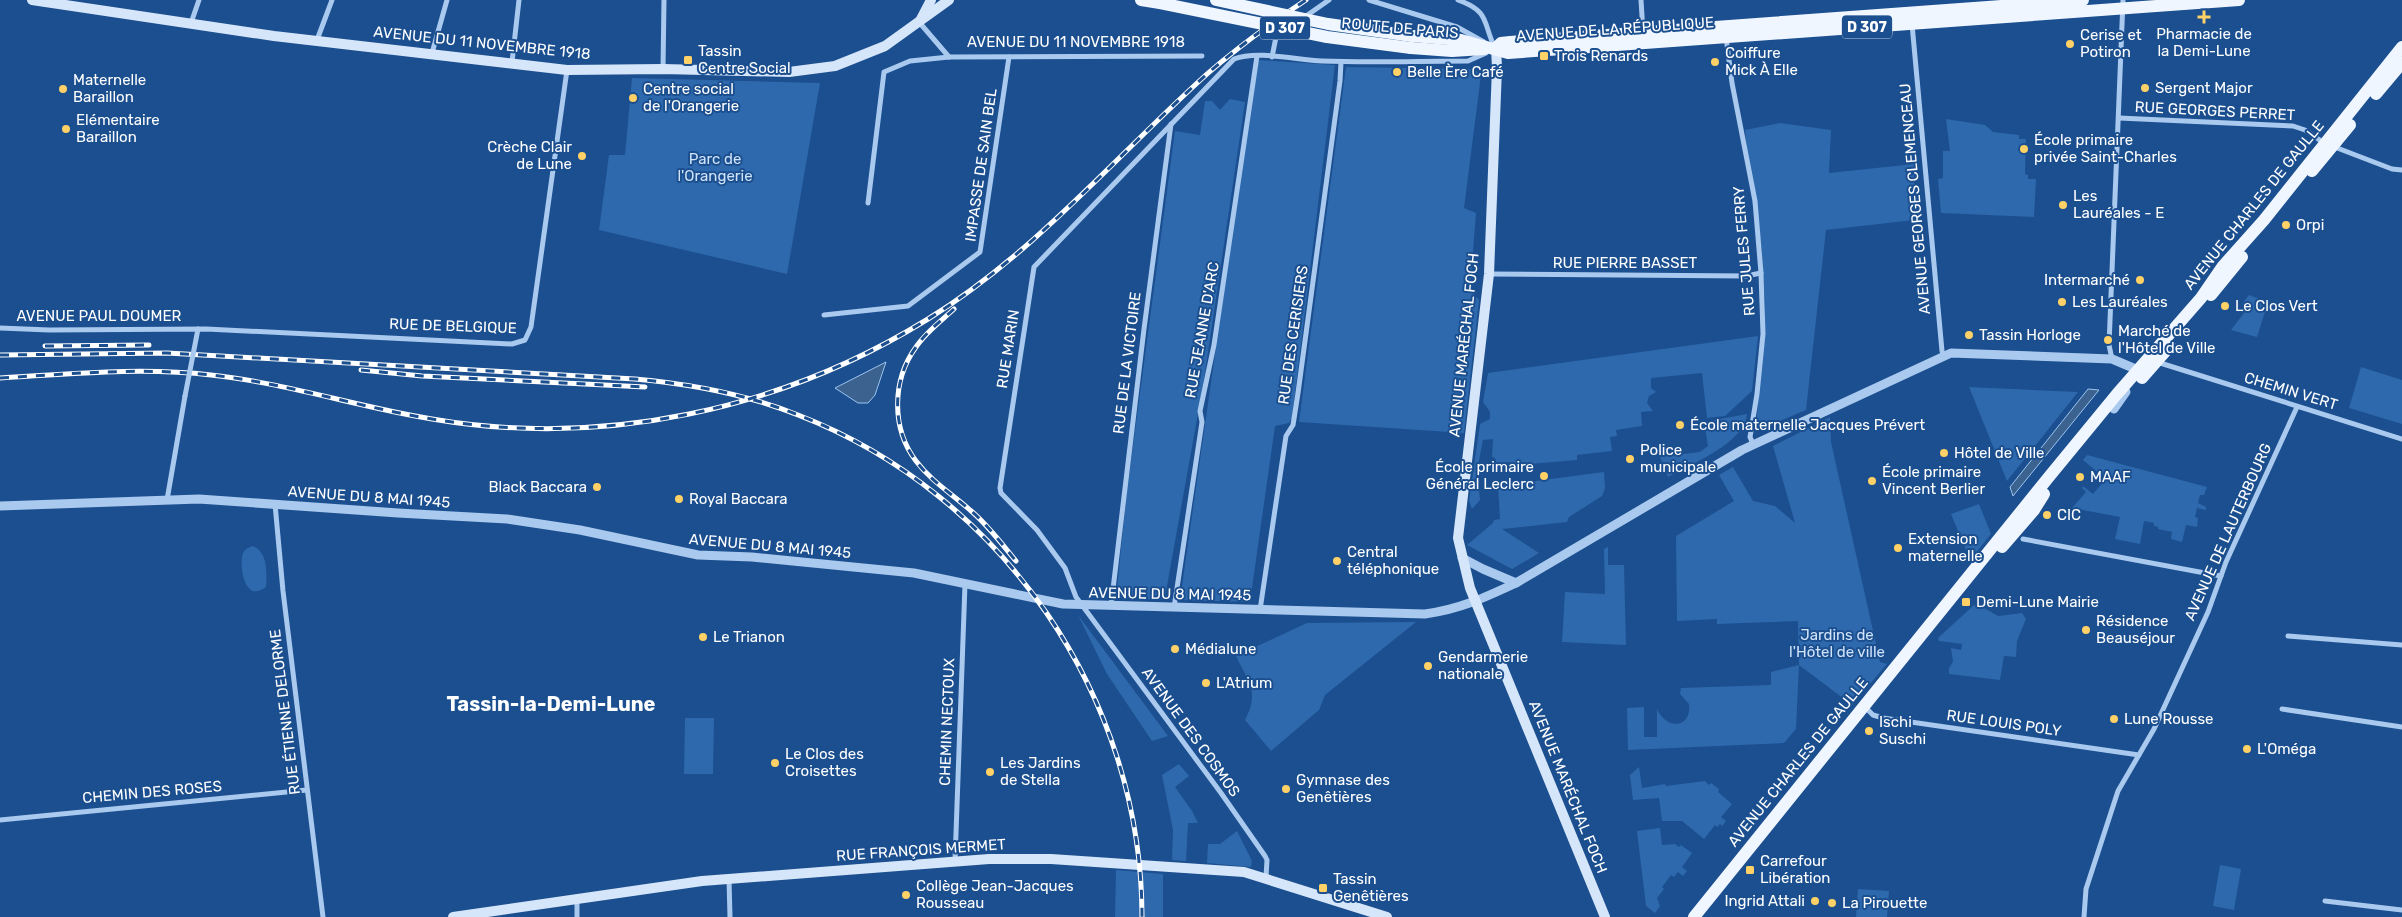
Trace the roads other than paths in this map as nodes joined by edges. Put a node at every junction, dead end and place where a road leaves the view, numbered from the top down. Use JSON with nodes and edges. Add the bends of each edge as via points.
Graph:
{"nodes":[{"id":1,"x":32,"y":0,"type":"edge"},
{"id":2,"x":199,"y":0,"type":"edge"},
{"id":3,"x":332,"y":0,"type":"edge"},
{"id":4,"x":446,"y":0,"type":"edge"},
{"id":5,"x":519,"y":0,"type":"edge"},
{"id":6,"x":664,"y":0,"type":"edge"},
{"id":7,"x":931,"y":0,"type":"edge"},
{"id":8,"x":949,"y":0,"type":"edge"},
{"id":9,"x":1141,"y":0,"type":"edge"},
{"id":10,"x":1216,"y":0,"type":"edge"},
{"id":11,"x":1329,"y":0,"type":"edge"},
{"id":12,"x":1369,"y":0,"type":"edge"},
{"id":13,"x":1458,"y":0,"type":"edge"},
{"id":14,"x":1641,"y":0,"type":"edge"},
{"id":15,"x":2084,"y":0,"type":"edge"},
{"id":16,"x":2239,"y":0,"type":"edge"},
{"id":17,"x":61,"y":2,"type":"edge"},
{"id":18,"x":2182,"y":2,"type":"edge"},
{"id":19,"x":2123,"y":9,"type":"edge"},
{"id":20,"x":1911,"y":18,"type":"junction"},
{"id":21,"x":919,"y":21,"type":"junction"},
{"id":22,"x":191,"y":24,"type":"junction"},
{"id":23,"x":1643,"y":28,"type":"junction"},
{"id":24,"x":1726,"y":32,"type":"junction"},
{"id":25,"x":317,"y":40,"type":"junction"},
{"id":26,"x":1412,"y":42,"type":"junction"},
{"id":27,"x":2402,"y":47,"type":"edge"},
{"id":28,"x":1496,"y":48,"type":"junction"},
{"id":29,"x":432,"y":53,"type":"junction"},
{"id":30,"x":1202,"y":56,"type":"dead end"},
{"id":31,"x":1257,"y":56,"type":"junction"},
{"id":32,"x":949,"y":57,"type":"junction"},
{"id":33,"x":1010,"y":57,"type":"junction"},
{"id":34,"x":1272,"y":57,"type":"junction"},
{"id":35,"x":512,"y":62,"type":"junction"},
{"id":36,"x":1341,"y":62,"type":"junction"},
{"id":37,"x":2402,"y":63,"type":"edge"},
{"id":38,"x":663,"y":69,"type":"junction"},
{"id":39,"x":567,"y":70,"type":"junction"},
{"id":40,"x":2119,"y":118,"type":"junction"},
{"id":41,"x":1171,"y":124,"type":"junction"},
{"id":42,"x":2329,"y":145,"type":"junction"},
{"id":43,"x":2402,"y":170,"type":"edge"},
{"id":44,"x":868,"y":203,"type":"dead end"},
{"id":45,"x":1761,"y":272,"type":"junction"},
{"id":46,"x":1489,"y":274,"type":"junction"},
{"id":47,"x":2201,"y":298,"type":"junction"},
{"id":48,"x":824,"y":315,"type":"dead end"},
{"id":49,"x":0,"y":328,"type":"edge"},
{"id":50,"x":198,"y":329,"type":"junction"},
{"id":51,"x":1944,"y":356,"type":"junction"},
{"id":52,"x":2112,"y":359,"type":"junction"},
{"id":53,"x":2164,"y":361,"type":"junction"},
{"id":54,"x":2138,"y":370,"type":"junction"},
{"id":55,"x":2297,"y":407,"type":"junction"},
{"id":56,"x":2114,"y":409,"type":"junction"},
{"id":57,"x":2402,"y":439,"type":"edge"},
{"id":58,"x":1753,"y":444,"type":"junction"},
{"id":59,"x":2041,"y":487,"type":"junction"},
{"id":60,"x":167,"y":500,"type":"junction"},
{"id":61,"x":275,"y":504,"type":"junction"},
{"id":62,"x":0,"y":506,"type":"edge"},
{"id":63,"x":2018,"y":537,"type":"junction"},
{"id":64,"x":1462,"y":558,"type":"junction"},
{"id":65,"x":2221,"y":576,"type":"junction"},
{"id":66,"x":1516,"y":583,"type":"junction"},
{"id":67,"x":965,"y":584,"type":"junction"},
{"id":68,"x":1477,"y":602,"type":"junction"},
{"id":69,"x":1082,"y":606,"type":"junction"},
{"id":70,"x":1111,"y":606,"type":"junction"},
{"id":71,"x":1174,"y":608,"type":"junction"},
{"id":72,"x":1260,"y":610,"type":"junction"},
{"id":73,"x":2288,"y":636,"type":"dead end"},
{"id":74,"x":2402,"y":645,"type":"edge"},
{"id":75,"x":1866,"y":709,"type":"junction"},
{"id":76,"x":2282,"y":709,"type":"dead end"},
{"id":77,"x":2402,"y":727,"type":"edge"},
{"id":78,"x":2139,"y":756,"type":"junction"},
{"id":79,"x":307,"y":790,"type":"junction"},
{"id":80,"x":0,"y":820,"type":"edge"},
{"id":81,"x":955,"y":861,"type":"junction"},
{"id":82,"x":1266,"y":877,"type":"junction"},
{"id":83,"x":730,"y":879,"type":"junction"},
{"id":84,"x":577,"y":899,"type":"junction"},
{"id":85,"x":2326,"y":901,"type":"dead end"},
{"id":86,"x":2402,"y":910,"type":"edge"},
{"id":87,"x":323,"y":917,"type":"edge"},
{"id":88,"x":453,"y":917,"type":"edge"},
{"id":89,"x":576,"y":917,"type":"edge"},
{"id":90,"x":730,"y":917,"type":"edge"},
{"id":91,"x":1387,"y":917,"type":"edge"},
{"id":92,"x":1605,"y":917,"type":"edge"},
{"id":93,"x":1694,"y":917,"type":"edge"},
{"id":94,"x":1704,"y":917,"type":"edge"},
{"id":95,"x":2084,"y":917,"type":"edge"}],
"edges":[{"from":1,"to":17,"type":"main road","name":"AVENUE DU 11 NOVEMBRE 1918"},
{"from":2,"to":22,"type":"street"},
{"from":3,"to":25,"type":"street"},
{"from":4,"to":29,"type":"street"},
{"from":5,"to":35,"type":"street"},
{"from":6,"to":38,"type":"street"},
{"from":7,"to":21,"type":"main road","name":"AVENUE DU 11 NOVEMBRE 1918"},
{"from":8,"to":21,"type":"main road","name":"AVENUE DU 11 NOVEMBRE 1918"},
{"from":9,"to":26,"type":"main road","name":"ROUTE DE PARIS","number":"D 307","bridge":true,"via":[[1327,37]]},
{"from":10,"to":26,"type":"main road","name":"ROUTE DE PARIS","number":"D 307","bridge":true},
{"from":11,"to":34,"type":"street","via":[[1276,37]]},
{"from":12,"to":28,"type":"street","via":[[1457,27]]},
{"from":13,"to":28,"type":"street","via":[[1480,11]]},
{"from":14,"to":23,"type":"street"},
{"from":15,"to":20,"type":"main road","name":"AVENUE DE LA RÉPUBLIQUE","number":"D 307"},
{"from":16,"to":18,"type":"main road","name":"AVENUE DE LA RÉPUBLIQUE","number":"D 307"},
{"from":17,"to":22,"type":"main road","name":"AVENUE DU 11 NOVEMBRE 1918"},
{"from":18,"to":19,"type":"main road","name":"AVENUE DE LA RÉPUBLIQUE","number":"D 307"},
{"from":19,"to":20,"type":"main road","name":"AVENUE DE LA RÉPUBLIQUE","number":"D 307"},
{"from":19,"to":40,"type":"street"},
{"from":20,"to":24,"type":"main road","name":"AVENUE DE LA RÉPUBLIQUE","number":"D 307"},
{"from":20,"to":51,"type":"street","name":"AVENUE GEORGES CLEMENCEAU"},
{"from":21,"to":32,"type":"street","name":"AVENUE DU 11 NOVEMBRE 1918"},
{"from":21,"to":38,"type":"main road","name":"AVENUE DU 11 NOVEMBRE 1918","via":[[884,46],[835,66],[789,72]]},
{"from":22,"to":25,"type":"main road","name":"AVENUE DU 11 NOVEMBRE 1918"},
{"from":23,"to":24,"type":"main road","name":"AVENUE DE LA RÉPUBLIQUE","number":"D 307"},
{"from":23,"to":28,"type":"main road","name":"AVENUE DE LA RÉPUBLIQUE","number":"D 307","via":[[1501,43]]},
{"from":24,"to":28,"type":"main road","name":"AVENUE DE LA RÉPUBLIQUE","number":"D 307","via":[[1508,53]]},
{"from":24,"to":45,"type":"street","name":"RUE JULES FERRY","via":[[1732,83],[1755,201]]},
{"from":25,"to":29,"type":"main road","name":"AVENUE DU 11 NOVEMBRE 1918"},
{"from":26,"to":28,"type":"main road","name":"ROUTE DE PARIS","number":"D 307","via":[[1461,40]]},
{"from":27,"to":42,"type":"main road","name":"AVENUE CHARLES DE GAULLE"},
{"from":28,"to":36,"type":"street","via":[[1468,61]]},
{"from":28,"to":46,"type":"main road","name":"AVENUE MARÉCHAL FOCH"},
{"from":29,"to":35,"type":"main road","name":"AVENUE DU 11 NOVEMBRE 1918"},
{"from":30,"to":33,"type":"street","name":"AVENUE DU 11 NOVEMBRE 1918"},
{"from":31,"to":34,"type":"street"},
{"from":31,"to":41,"type":"street","name":"RUE MARIN","via":[[1234,59]]},
{"from":31,"to":71,"type":"street","name":"RUE JEANNE D'ARC","via":[[1214,344],[1200,411],[1202,422]]},
{"from":32,"to":33,"type":"street","name":"AVENUE DU 11 NOVEMBRE 1918"},
{"from":32,"to":44,"type":"street","name":"AVENUE DU 11 NOVEMBRE 1918","via":[[910,61],[884,72]]},
{"from":33,"to":48,"type":"street","name":"IMPASSE DE SAIN BEL","via":[[980,252],[908,306]]},
{"from":34,"to":36,"type":"street"},
{"from":35,"to":39,"type":"main road","name":"AVENUE DU 11 NOVEMBRE 1918"},
{"from":36,"to":72,"type":"street","name":"RUE DES CERISIERS","via":[[1298,393],[1293,425],[1286,436]]},
{"from":37,"to":42,"type":"main road","name":"AVENUE CHARLES DE GAULLE"},
{"from":38,"to":39,"type":"main road","name":"AVENUE DU 11 NOVEMBRE 1918"},
{"from":39,"to":50,"type":"street","name":"RUE DE BELGIQUE","via":[[532,319],[525,340],[512,344]]},
{"from":40,"to":42,"type":"street","name":"RUE GEORGES PERRET","via":[[2293,126]]},
{"from":40,"to":52,"type":"street","via":[[2110,336]]},
{"from":41,"to":69,"type":"street","name":"RUE MARIN","via":[[1034,267],[1000,488],[1001,493],[1037,530],[1064,568]]},
{"from":41,"to":70,"type":"street","name":"RUE DE LA VICTOIRE"},
{"from":42,"to":43,"type":"street","name":"RUE GEORGES PERRET"},
{"from":42,"to":47,"type":"main road","name":"AVENUE CHARLES DE GAULLE","via":[[2223,266]]},
{"from":42,"to":53,"type":"main road","name":"AVENUE CHARLES DE GAULLE"},
{"from":45,"to":46,"type":"street","name":"RUE PIERRE BASSET","via":[[1746,276]]},
{"from":45,"to":58,"type":"street","name":"RUE JULES FERRY","via":[[1763,334],[1750,437]]},
{"from":46,"to":64,"type":"main road","name":"AVENUE MARÉCHAL FOCH","via":[[1458,538]]},
{"from":47,"to":53,"type":"street","via":[[2158,354]]},
{"from":47,"to":54,"type":"main road","name":"AVENUE CHARLES DE GAULLE"},
{"from":49,"to":50,"type":"street","name":"AVENUE PAUL DOUMER"},
{"from":50,"to":60,"type":"street","bridge":true},
{"from":51,"to":52,"type":"street","name":"AVENUE DU 8 MAI 1945","via":[[1951,353]]},
{"from":51,"to":58,"type":"street","name":"AVENUE DU 8 MAI 1945"},
{"from":52,"to":54,"type":"street"},
{"from":53,"to":54,"type":"street","via":[[2144,364]]},
{"from":53,"to":55,"type":"street","name":"CHEMIN VERT"},
{"from":53,"to":56,"type":"main road","name":"AVENUE CHARLES DE GAULLE"},
{"from":54,"to":56,"type":"street","via":[[2137,378]]},
{"from":54,"to":59,"type":"main road","name":"AVENUE CHARLES DE GAULLE"},
{"from":55,"to":57,"type":"street","name":"CHEMIN VERT"},
{"from":55,"to":65,"type":"street","name":"AVENUE DE LAUTERBOURG"},
{"from":56,"to":63,"type":"main road","name":"AVENUE CHARLES DE GAULLE","via":[[2053,482]]},
{"from":58,"to":66,"type":"street","name":"AVENUE DU 8 MAI 1945"},
{"from":59,"to":63,"type":"main road","via":[[2013,531]]},
{"from":59,"to":75,"type":"main road","name":"AVENUE CHARLES DE GAULLE"},
{"from":60,"to":61,"type":"street","name":"AVENUE DU 8 MAI 1945"},
{"from":60,"to":62,"type":"street","name":"AVENUE DU 8 MAI 1945"},
{"from":61,"to":67,"type":"street","name":"AVENUE DU 8 MAI 1945","via":[[524,520],[698,555],[833,564],[914,573]]},
{"from":61,"to":79,"type":"street","name":"RUE ÉTIENNE DELORME"},
{"from":63,"to":65,"type":"street"},
{"from":63,"to":75,"type":"main road","name":"AVENUE CHARLES DE GAULLE"},
{"from":64,"to":66,"type":"street"},
{"from":64,"to":68,"type":"main road","name":"AVENUE MARÉCHAL FOCH"},
{"from":65,"to":78,"type":"street","name":"AVENUE DE LAUTERBOURG","via":[[2208,612]]},
{"from":66,"to":68,"type":"street","name":"AVENUE DU 8 MAI 1945"},
{"from":67,"to":69,"type":"street","name":"AVENUE DU 8 MAI 1945"},
{"from":67,"to":81,"type":"street","name":"CHEMIN NECTOUX"},
{"from":68,"to":72,"type":"street","name":"AVENUE DU 8 MAI 1945","via":[[1454,610],[1425,614]]},
{"from":68,"to":92,"type":"main road","name":"AVENUE MARÉCHAL FOCH"},
{"from":69,"to":70,"type":"street","name":"AVENUE DU 8 MAI 1945"},
{"from":69,"to":82,"type":"street","name":"AVENUE DES COSMOS","via":[[1265,856]]},
{"from":70,"to":71,"type":"street","name":"AVENUE DU 8 MAI 1945"},
{"from":71,"to":72,"type":"street","name":"AVENUE DU 8 MAI 1945"},
{"from":73,"to":74,"type":"street"},
{"from":75,"to":78,"type":"street","name":"RUE LOUIS POLY","via":[[1883,718]]},
{"from":75,"to":93,"type":"main road","name":"AVENUE CHARLES DE GAULLE"},
{"from":75,"to":94,"type":"main road","name":"AVENUE CHARLES DE GAULLE"},
{"from":76,"to":77,"type":"street"},
{"from":78,"to":95,"type":"street","name":"AVENUE DE LAUTERBOURG","via":[[2118,791],[2086,889]]},
{"from":79,"to":80,"type":"street","name":"CHEMIN DES ROSES"},
{"from":79,"to":87,"type":"street","name":"RUE ÉTIENNE DELORME"},
{"from":81,"to":82,"type":"main road","name":"RUE FRANÇOIS MERMET","via":[[1050,859],[1232,870]]},
{"from":81,"to":83,"type":"main road","name":"RUE FRANÇOIS MERMET"},
{"from":82,"to":91,"type":"main road","name":"RUE FRANÇOIS MERMET"},
{"from":83,"to":84,"type":"main road","name":"RUE FRANÇOIS MERMET"},
{"from":83,"to":90,"type":"street"},
{"from":84,"to":88,"type":"main road","name":"RUE FRANÇOIS MERMET"},
{"from":84,"to":89,"type":"street"},
{"from":85,"to":86,"type":"street"}]}
